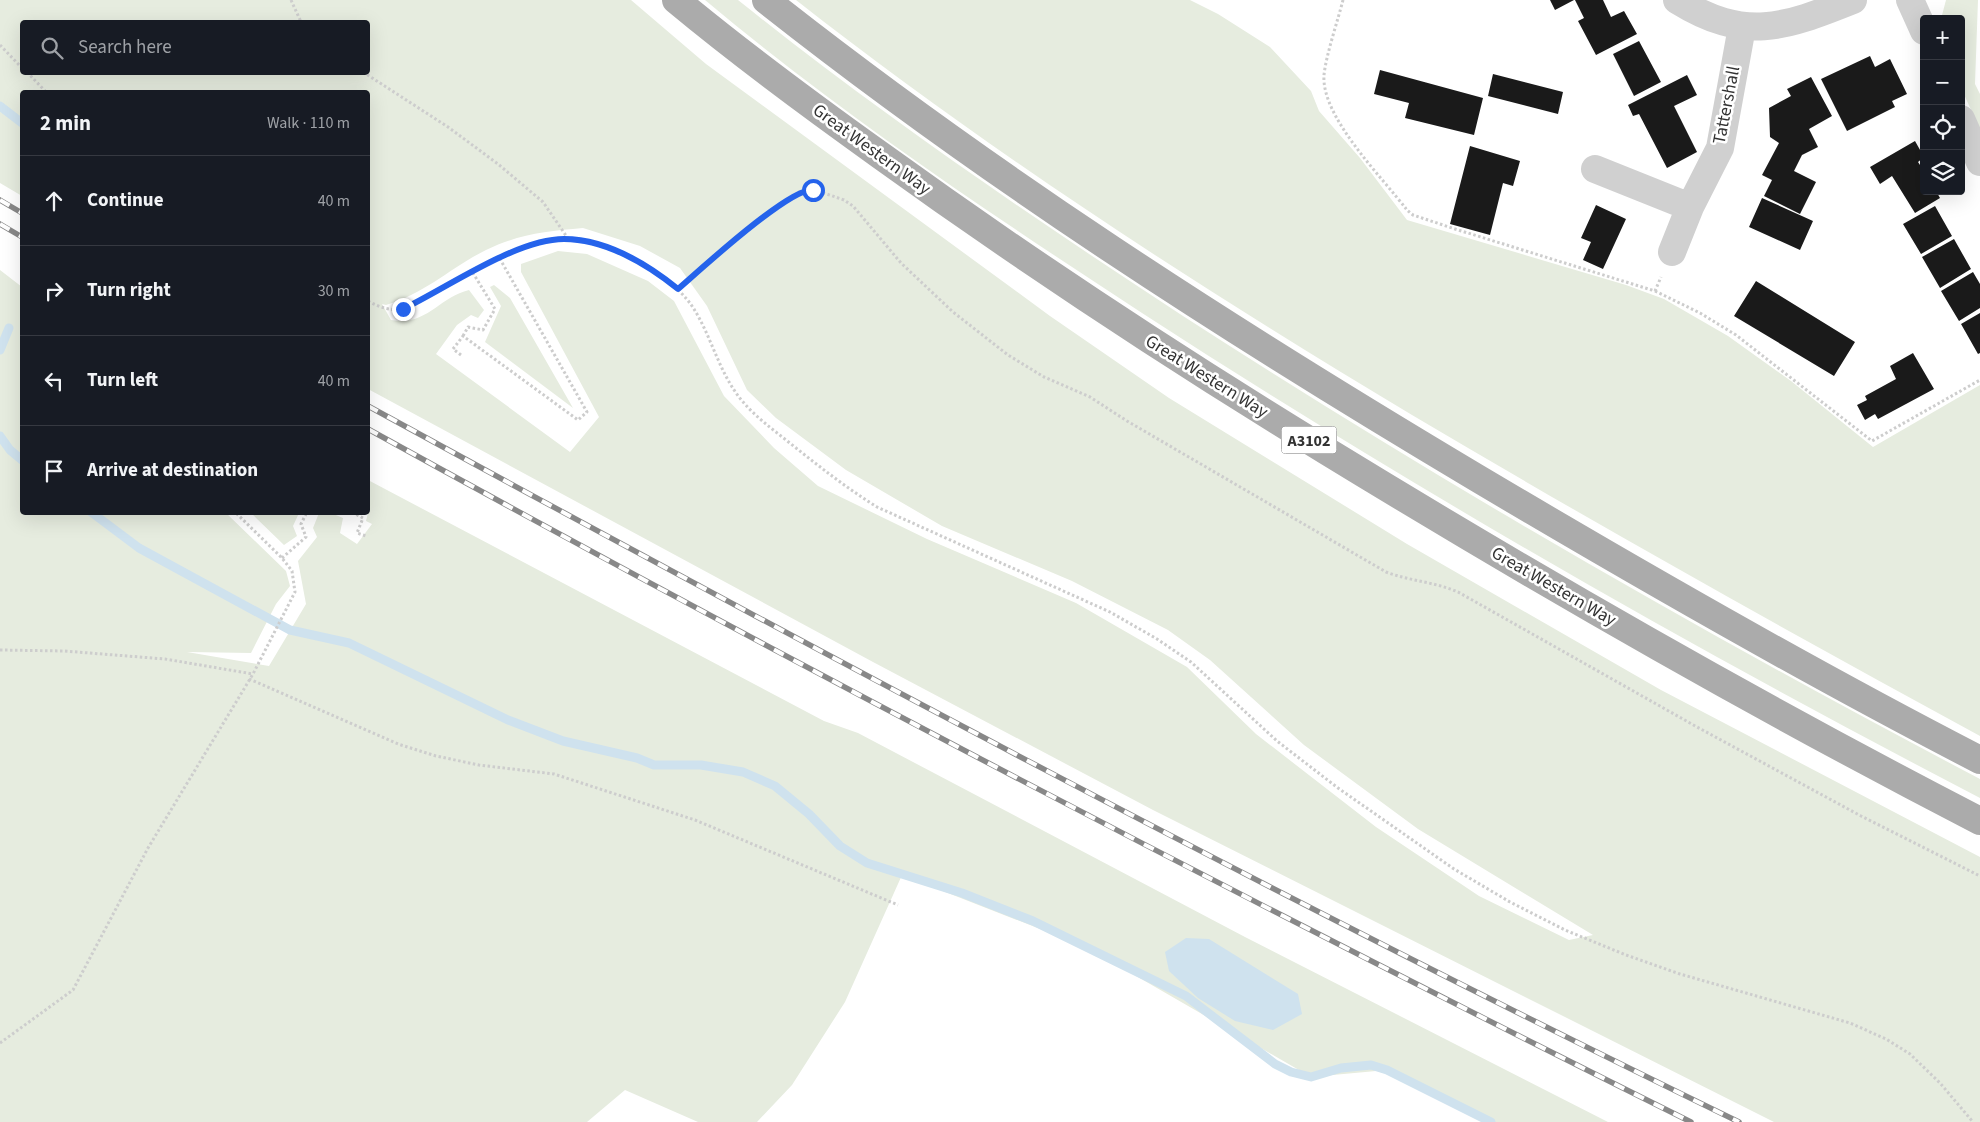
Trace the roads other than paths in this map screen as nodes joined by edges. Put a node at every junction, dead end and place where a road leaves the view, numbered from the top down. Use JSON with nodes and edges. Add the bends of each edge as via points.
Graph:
{"nodes":[{"id":1,"x":676,"y":0,"type":"edge"},
{"id":2,"x":766,"y":0,"type":"edge"},
{"id":3,"x":1677,"y":0,"type":"edge"},
{"id":4,"x":1853,"y":0,"type":"edge"},
{"id":5,"x":1910,"y":0,"type":"edge"},
{"id":6,"x":1920,"y":22,"type":"edge"},
{"id":7,"x":1742,"y":27,"type":"junction"},
{"id":8,"x":1965,"y":128,"type":"edge"},
{"id":9,"x":1980,"y":162,"type":"edge"},
{"id":10,"x":1596,"y":168,"type":"dead end"},
{"id":11,"x":1690,"y":206,"type":"junction"},
{"id":12,"x":1672,"y":252,"type":"road end"},
{"id":13,"x":1980,"y":760,"type":"edge"},
{"id":14,"x":1980,"y":820,"type":"edge"}],
"edges":[{"from":1,"to":14,"type":"main road","name":"Great Western Way","number":"A3102","via":[[819,111],[918,182],[1195,370],[1442,521],[1670,653]]},
{"from":2,"to":13,"type":"main road","via":[[1027,193],[1272,353],[1388,425],[1699,607]]},
{"from":3,"to":7,"type":"street"},
{"from":4,"to":7,"type":"street","via":[[1788,23],[1760,28]]},
{"from":5,"to":6,"type":"street"},
{"from":7,"to":11,"type":"street","name":"Tattershall","via":[[1720,148]]},
{"from":8,"to":9,"type":"street"},
{"from":10,"to":11,"type":"street"},
{"from":11,"to":12,"type":"street","name":"Tattershall"}]}
